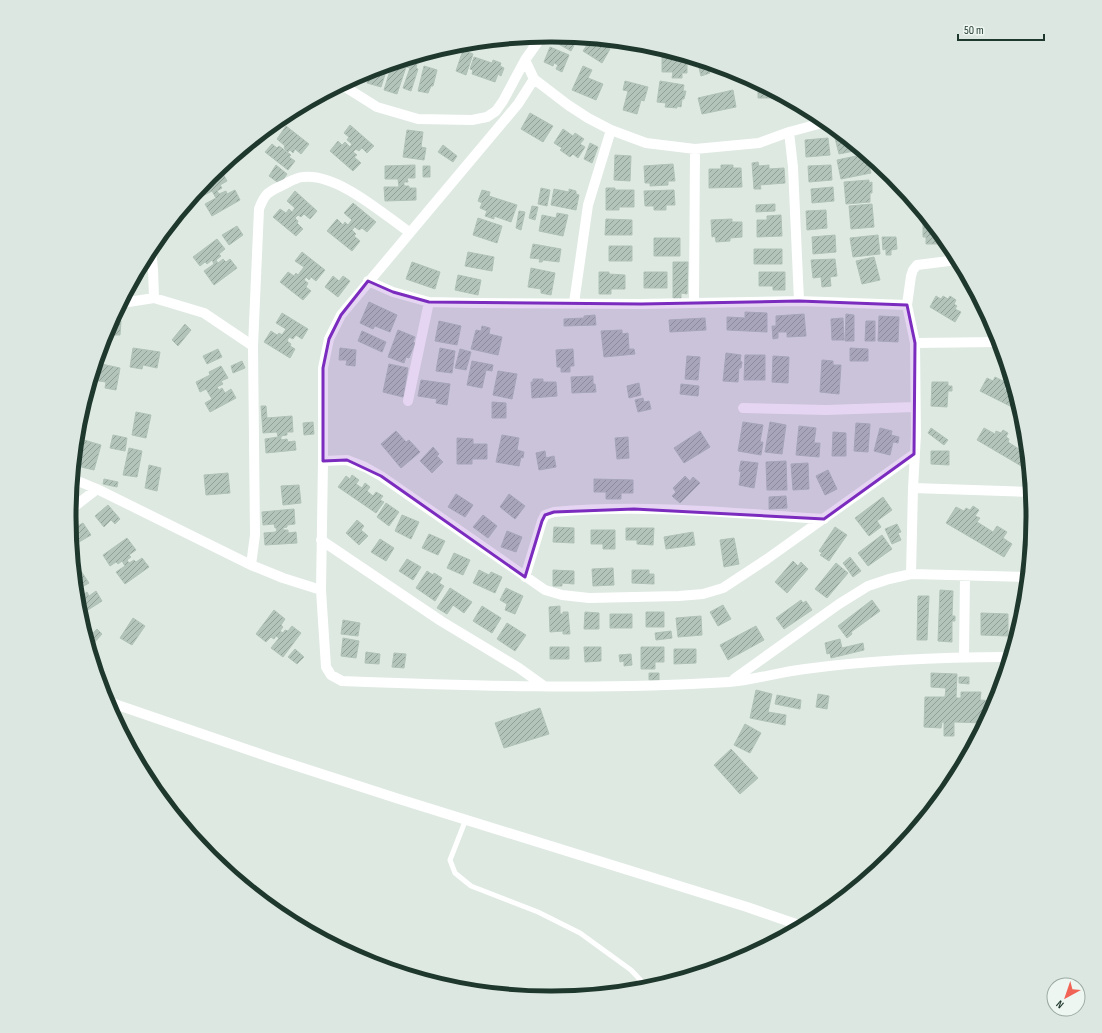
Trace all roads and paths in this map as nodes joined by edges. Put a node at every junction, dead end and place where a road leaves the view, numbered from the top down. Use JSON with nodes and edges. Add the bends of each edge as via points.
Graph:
{"nodes":[{"id":1,"x":537,"y":42,"type":"edge"},
{"id":2,"x":525,"y":60,"type":"junction"},
{"id":3,"x":534,"y":79,"type":"junction"},
{"id":4,"x":347,"y":88,"type":"edge"},
{"id":5,"x":818,"y":124,"type":"edge"},
{"id":6,"x":611,"y":130,"type":"junction"},
{"id":7,"x":789,"y":132,"type":"junction"},
{"id":8,"x":695,"y":149,"type":"junction"},
{"id":9,"x":409,"y":232,"type":"junction"},
{"id":10,"x":152,"y":259,"type":"edge"},
{"id":11,"x":951,"y":261,"type":"edge"},
{"id":12,"x":368,"y":281,"type":"junction"},
{"id":13,"x":154,"y":298,"type":"junction"},
{"id":14,"x":799,"y":301,"type":"junction"},
{"id":15,"x":128,"y":302,"type":"edge"},
{"id":16,"x":429,"y":302,"type":"junction"},
{"id":17,"x":694,"y":302,"type":"junction"},
{"id":18,"x":574,"y":303,"type":"junction"},
{"id":19,"x":907,"y":305,"type":"junction"},
{"id":20,"x":992,"y":342,"type":"edge"},
{"id":21,"x":915,"y":343,"type":"junction"},
{"id":22,"x":253,"y":346,"type":"junction"},
{"id":23,"x":408,"y":401,"type":"dead end"},
{"id":24,"x":915,"y":407,"type":"junction"},
{"id":25,"x":743,"y":408,"type":"dead end"},
{"id":26,"x":914,"y":454,"type":"junction"},
{"id":27,"x":323,"y":461,"type":"junction"},
{"id":28,"x":78,"y":481,"type":"edge"},
{"id":29,"x":913,"y":488,"type":"junction"},
{"id":30,"x":97,"y":489,"type":"junction"},
{"id":31,"x":1024,"y":492,"type":"edge"},
{"id":32,"x":77,"y":505,"type":"edge"},
{"id":33,"x":824,"y":519,"type":"junction"},
{"id":34,"x":321,"y":540,"type":"junction"},
{"id":35,"x":251,"y":565,"type":"junction"},
{"id":36,"x":911,"y":574,"type":"junction"},
{"id":37,"x":965,"y":576,"type":"junction"},
{"id":38,"x":525,"y":577,"type":"junction"},
{"id":39,"x":1021,"y":577,"type":"edge"},
{"id":40,"x":321,"y":590,"type":"junction"},
{"id":41,"x":964,"y":657,"type":"junction"},
{"id":42,"x":1004,"y":657,"type":"edge"},
{"id":43,"x":731,"y":681,"type":"junction"},
{"id":44,"x":544,"y":686,"type":"junction"},
{"id":45,"x":116,"y":704,"type":"edge"},
{"id":46,"x":466,"y":819,"type":"junction"},
{"id":47,"x":794,"y":923,"type":"edge"},
{"id":48,"x":642,"y":982,"type":"edge"}],
"edges":[{"from":1,"to":2,"type":"street"},
{"from":2,"to":3,"type":"street"},
{"from":2,"to":4,"type":"street","via":[[496,110],[487,117],[472,120],[418,119],[377,107]]},
{"from":3,"to":6,"type":"street","via":[[568,105]]},
{"from":3,"to":9,"type":"street","via":[[518,104]]},
{"from":5,"to":7,"type":"street"},
{"from":6,"to":8,"type":"street","via":[[646,143]]},
{"from":6,"to":18,"type":"street","via":[[588,205]]},
{"from":7,"to":8,"type":"street","via":[[758,143]]},
{"from":7,"to":14,"type":"street"},
{"from":8,"to":17,"type":"street"},
{"from":9,"to":12,"type":"street"},
{"from":9,"to":22,"type":"street","via":[[336,183],[318,177],[302,177],[268,192],[259,209]]},
{"from":10,"to":13,"type":"street"},
{"from":11,"to":19,"type":"street","via":[[917,265],[911,276]]},
{"from":12,"to":16,"type":"street","via":[[393,292]]},
{"from":12,"to":27,"type":"street","via":[[341,315],[327,346],[323,368]]},
{"from":13,"to":15,"type":"street"},
{"from":13,"to":22,"type":"street","via":[[204,313]]},
{"from":14,"to":17,"type":"street"},
{"from":14,"to":19,"type":"street"},
{"from":16,"to":18,"type":"street"},
{"from":16,"to":23,"type":"street"},
{"from":17,"to":18,"type":"street"},
{"from":19,"to":21,"type":"street"},
{"from":20,"to":21,"type":"street"},
{"from":21,"to":24,"type":"street"},
{"from":22,"to":35,"type":"street","via":[[255,535]]},
{"from":24,"to":25,"type":"street","via":[[826,410]]},
{"from":24,"to":26,"type":"street"},
{"from":26,"to":29,"type":"street"},
{"from":26,"to":33,"type":"street"},
{"from":27,"to":34,"type":"street"},
{"from":27,"to":38,"type":"street","via":[[347,460],[381,476]]},
{"from":28,"to":30,"type":"street"},
{"from":29,"to":31,"type":"street"},
{"from":29,"to":36,"type":"street"},
{"from":30,"to":32,"type":"street"},
{"from":30,"to":35,"type":"street"},
{"from":33,"to":38,"type":"street","via":[[723,588],[703,594],[589,598],[545,590]]},
{"from":33,"to":38,"type":"street","via":[[634,509],[554,512],[545,515],[542,521]]},
{"from":34,"to":40,"type":"street"},
{"from":34,"to":44,"type":"street","via":[[441,621]]},
{"from":35,"to":40,"type":"street"},
{"from":36,"to":37,"type":"street"},
{"from":36,"to":43,"type":"street","via":[[868,586]]},
{"from":37,"to":39,"type":"street"},
{"from":37,"to":41,"type":"street"},
{"from":40,"to":44,"type":"street","via":[[326,667],[331,675],[342,681]]},
{"from":41,"to":42,"type":"street"},
{"from":41,"to":43,"type":"street","via":[[864,662]]},
{"from":43,"to":44,"type":"street","via":[[630,686]]},
{"from":45,"to":46,"type":"street","via":[[272,758]]},
{"from":46,"to":47,"type":"street"},
{"from":46,"to":48,"type":"lane","via":[[450,860],[455,873],[471,886],[538,912],[580,933],[630,970]]}]}
